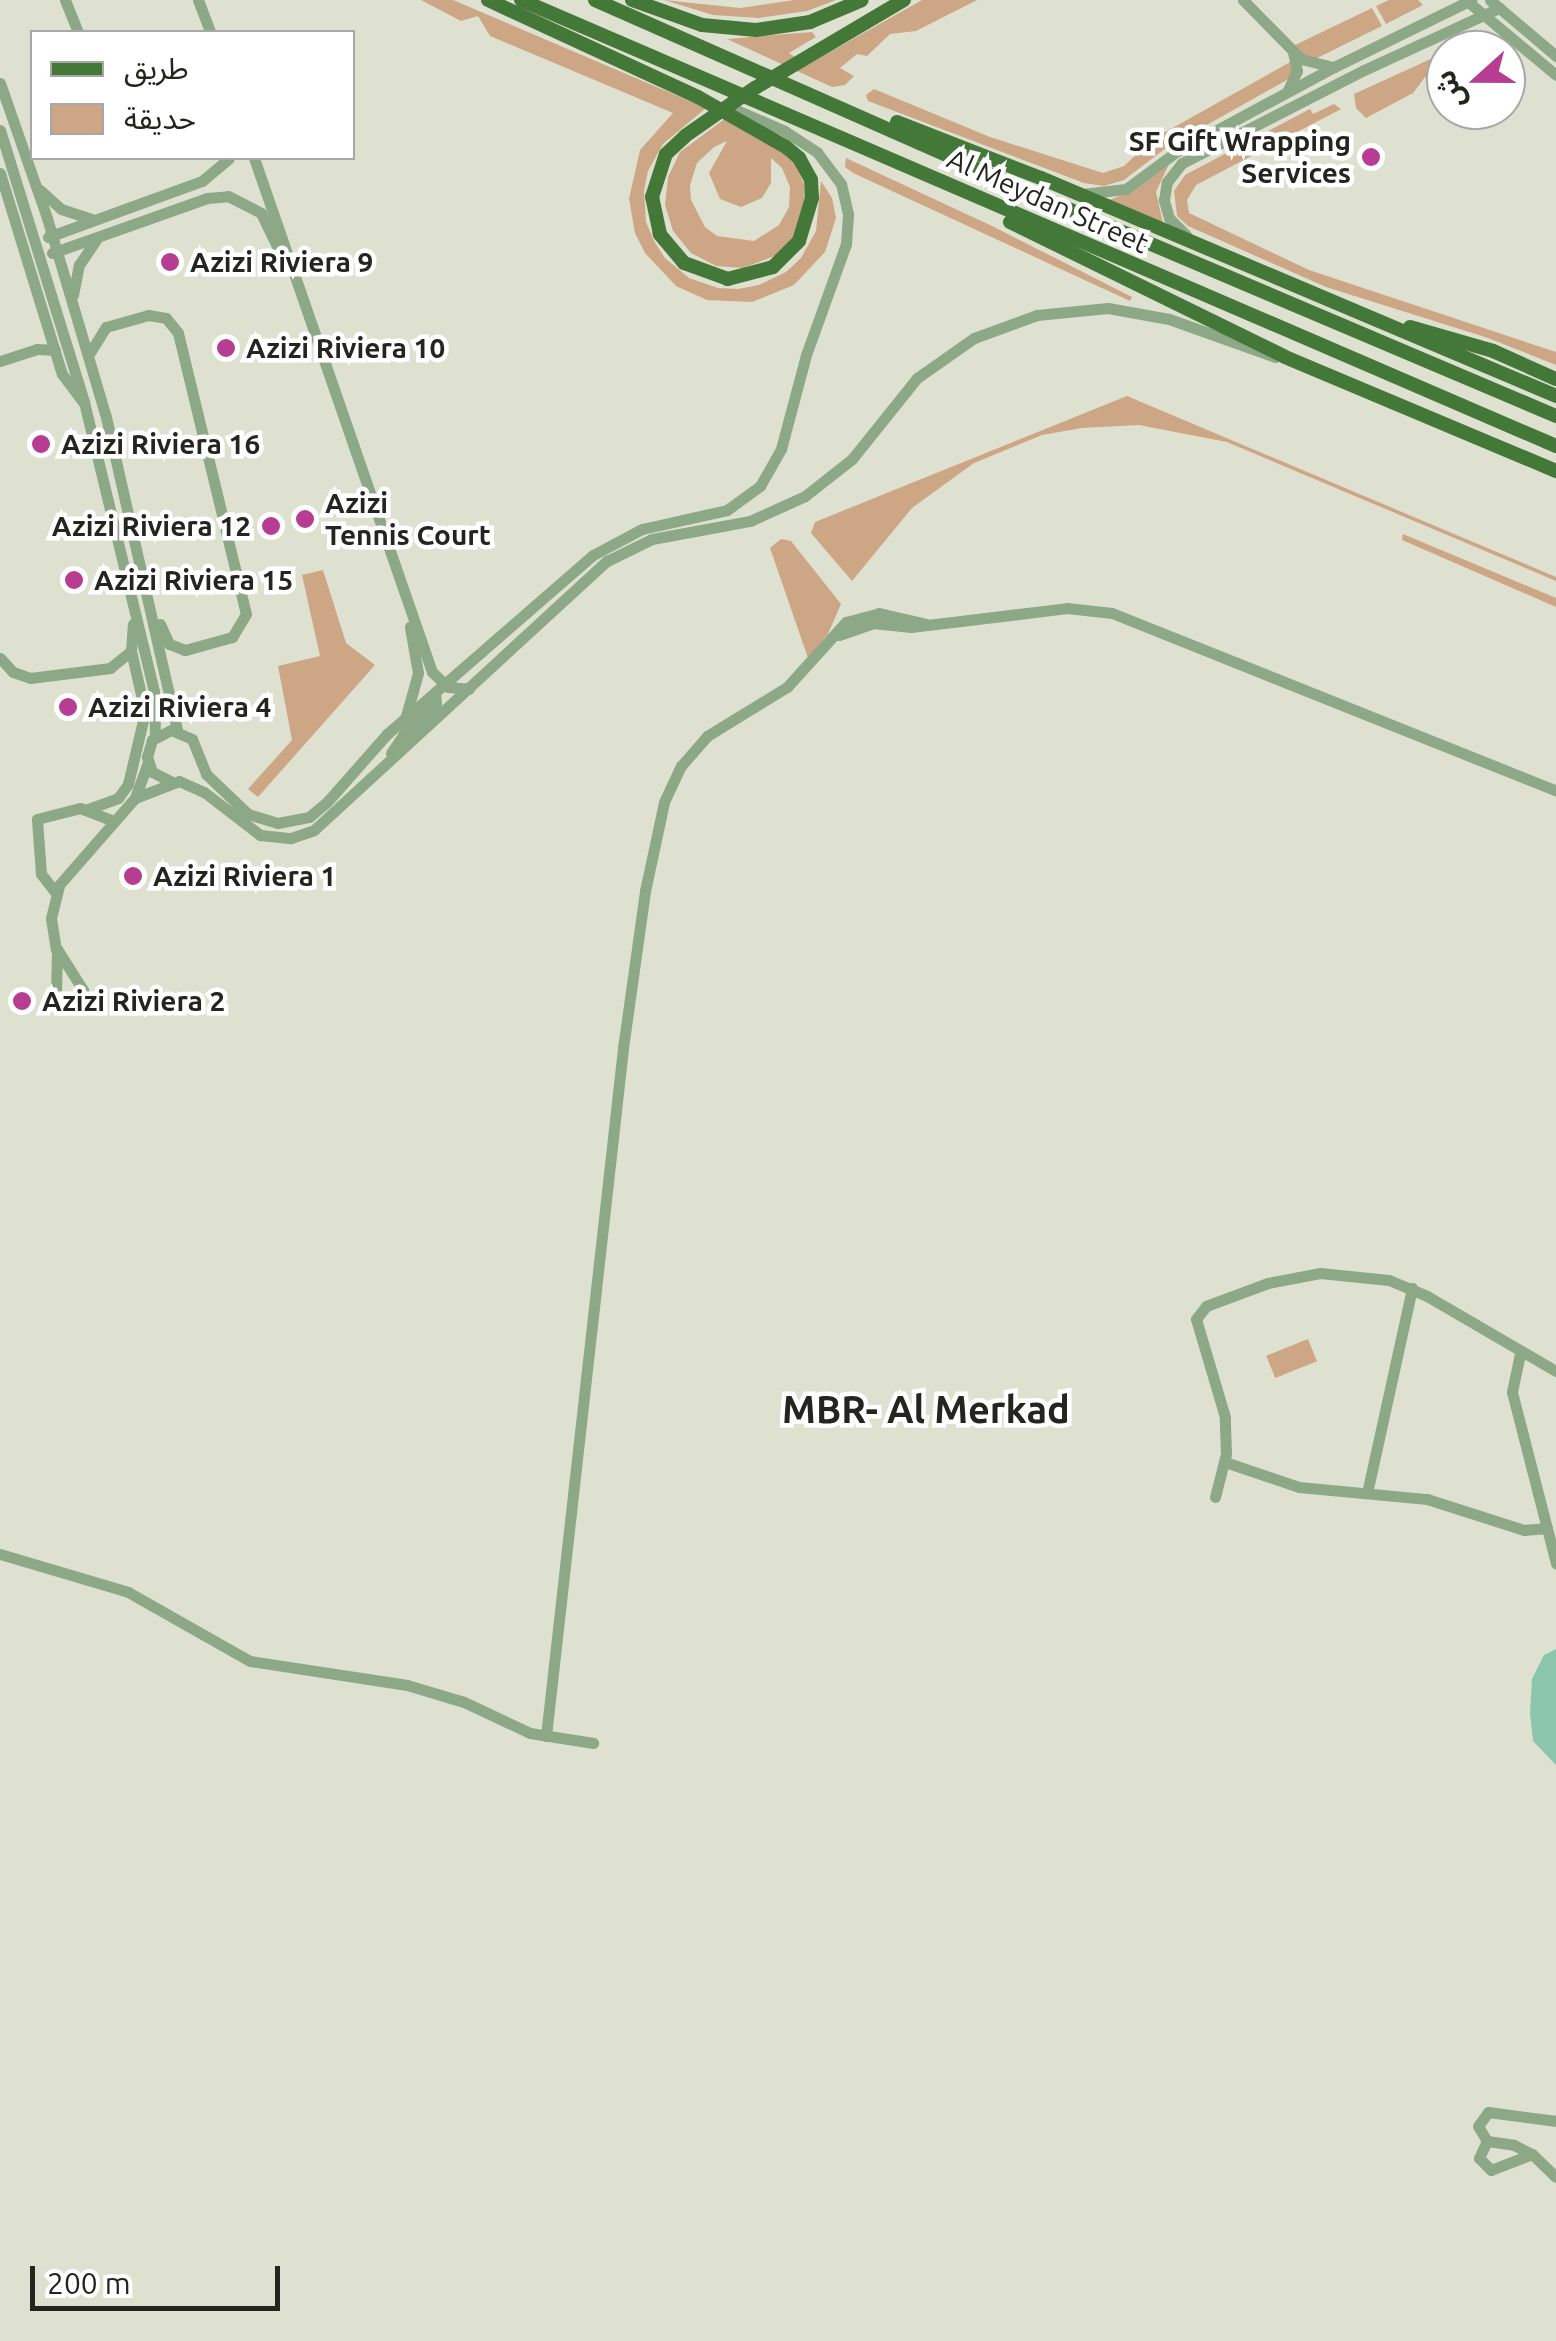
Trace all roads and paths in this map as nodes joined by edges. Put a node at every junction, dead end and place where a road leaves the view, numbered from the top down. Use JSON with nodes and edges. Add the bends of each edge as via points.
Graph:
{"nodes":[{"id":1,"x":66,"y":0,"type":"edge"},
{"id":2,"x":198,"y":0,"type":"edge"},
{"id":3,"x":488,"y":0,"type":"edge"},
{"id":4,"x":521,"y":0,"type":"edge"},
{"id":5,"x":595,"y":0,"type":"edge"},
{"id":6,"x":632,"y":0,"type":"edge"},
{"id":7,"x":862,"y":0,"type":"edge"},
{"id":8,"x":904,"y":0,"type":"edge"},
{"id":9,"x":1244,"y":0,"type":"edge"},
{"id":10,"x":1468,"y":0,"type":"edge"},
{"id":11,"x":1495,"y":4,"type":"edge"},
{"id":12,"x":1483,"y":16,"type":"junction"},
{"id":13,"x":77,"y":30,"type":"edge"},
{"id":14,"x":209,"y":30,"type":"edge"},
{"id":15,"x":1293,"y":52,"type":"junction"},
{"id":16,"x":1556,"y":56,"type":"edge"},
{"id":17,"x":1334,"y":67,"type":"junction"},
{"id":18,"x":1556,"y":75,"type":"edge"},
{"id":19,"x":0,"y":83,"type":"edge"},
{"id":20,"x":802,"y":88,"type":"junction"},
{"id":21,"x":1287,"y":92,"type":"junction"},
{"id":22,"x":698,"y":97,"type":"junction"},
{"id":23,"x":0,"y":130,"type":"edge"},
{"id":24,"x":17,"y":130,"type":"junction"},
{"id":25,"x":30,"y":139,"type":"edge"},
{"id":26,"x":227,"y":160,"type":"edge"},
{"id":27,"x":255,"y":160,"type":"edge"},
{"id":28,"x":0,"y":173,"type":"edge"},
{"id":29,"x":941,"y":181,"type":"junction"},
{"id":30,"x":36,"y":187,"type":"junction"},
{"id":31,"x":1078,"y":194,"type":"junction"},
{"id":32,"x":96,"y":220,"type":"junction"},
{"id":33,"x":101,"y":235,"type":"junction"},
{"id":34,"x":52,"y":236,"type":"junction"},
{"id":35,"x":37,"y":241,"type":"junction"},
{"id":36,"x":57,"y":251,"type":"junction"},
{"id":37,"x":42,"y":256,"type":"junction"},
{"id":38,"x":1224,"y":257,"type":"junction"},
{"id":39,"x":296,"y":280,"type":"junction"},
{"id":40,"x":72,"y":299,"type":"junction"},
{"id":41,"x":1360,"y":314,"type":"junction"},
{"id":42,"x":55,"y":350,"type":"junction"},
{"id":43,"x":89,"y":354,"type":"junction"},
{"id":44,"x":1285,"y":357,"type":"junction"},
{"id":45,"x":0,"y":361,"type":"edge"},
{"id":46,"x":1556,"y":378,"type":"edge"},
{"id":47,"x":1556,"y":396,"type":"edge"},
{"id":48,"x":84,"y":402,"type":"junction"},
{"id":49,"x":1556,"y":416,"type":"edge"},
{"id":50,"x":1556,"y":446,"type":"edge"},
{"id":51,"x":1549,"y":468,"type":"edge"},
{"id":52,"x":1556,"y":479,"type":"edge"},
{"id":53,"x":144,"y":576,"type":"junction"},
{"id":54,"x":129,"y":585,"type":"junction"},
{"id":55,"x":410,"y":608,"type":"junction"},
{"id":56,"x":131,"y":651,"type":"junction"},
{"id":57,"x":0,"y":658,"type":"edge"},
{"id":58,"x":439,"y":688,"type":"junction"},
{"id":59,"x":469,"y":689,"type":"junction"},
{"id":60,"x":404,"y":719,"type":"junction"},
{"id":61,"x":177,"y":730,"type":"junction"},
{"id":62,"x":156,"y":736,"type":"junction"},
{"id":63,"x":198,"y":760,"type":"junction"},
{"id":64,"x":148,"y":762,"type":"junction"},
{"id":65,"x":388,"y":762,"type":"junction"},
{"id":66,"x":175,"y":781,"type":"junction"},
{"id":67,"x":1556,"y":791,"type":"edge"},
{"id":68,"x":135,"y":798,"type":"junction"},
{"id":69,"x":88,"y":809,"type":"junction"},
{"id":70,"x":114,"y":821,"type":"junction"},
{"id":71,"x":56,"y":893,"type":"junction"},
{"id":72,"x":56,"y":950,"type":"dead end"},
{"id":73,"x":1412,"y":1288,"type":"junction"},
{"id":74,"x":1520,"y":1354,"type":"junction"},
{"id":75,"x":1556,"y":1371,"type":"edge"},
{"id":76,"x":1225,"y":1462,"type":"junction"},
{"id":77,"x":1367,"y":1493,"type":"junction"},
{"id":78,"x":1215,"y":1497,"type":"dead end"},
{"id":79,"x":1547,"y":1528,"type":"junction"},
{"id":80,"x":0,"y":1554,"type":"edge"},
{"id":81,"x":1556,"y":1563,"type":"edge"},
{"id":82,"x":546,"y":1736,"type":"junction"},
{"id":83,"x":593,"y":1743,"type":"dead end"},
{"id":84,"x":1556,"y":2121,"type":"edge"},
{"id":85,"x":1487,"y":2141,"type":"junction"},
{"id":86,"x":1532,"y":2154,"type":"junction"},
{"id":87,"x":1556,"y":2177,"type":"edge"}],
"edges":[{"from":1,"to":13,"type":"street"},
{"from":2,"to":14,"type":"street"},
{"from":3,"to":22,"type":"main road"},
{"from":4,"to":29,"type":"main road","name":"Al Meydan Street"},
{"from":5,"to":20,"type":"main road","name":"Al Meydan Street"},
{"from":6,"to":7,"type":"main road","via":[[702,24],[756,30],[810,22]]},
{"from":8,"to":22,"type":"main road","via":[[720,112],[678,141],[658,170],[652,197],[656,225],[670,250],[718,278],[747,277],[774,267],[795,248],[812,208],[811,180],[786,147]]},
{"from":9,"to":15,"type":"street"},
{"from":10,"to":12,"type":"street"},
{"from":10,"to":17,"type":"street"},
{"from":11,"to":12,"type":"street"},
{"from":11,"to":16,"type":"street"},
{"from":12,"to":18,"type":"street"},
{"from":12,"to":38,"type":"street","via":[[1178,167],[1165,188],[1168,218]]},
{"from":15,"to":17,"type":"street","via":[[1310,64]]},
{"from":15,"to":21,"type":"street","via":[[1296,76]]},
{"from":17,"to":21,"type":"street"},
{"from":19,"to":24,"type":"street"},
{"from":20,"to":31,"type":"main road"},
{"from":20,"to":49,"type":"main road","name":"Al Meydan Street"},
{"from":21,"to":31,"type":"street","via":[[1176,152],[1126,189]]},
{"from":22,"to":58,"type":"street","via":[[768,122],[810,146],[831,167],[846,204],[846,244],[777,459],[760,486],[736,505],[642,529],[593,555]]},
{"from":23,"to":35,"type":"street"},
{"from":24,"to":25,"type":"street"},
{"from":24,"to":30,"type":"street"},
{"from":26,"to":32,"type":"street","via":[[202,182]]},
{"from":27,"to":39,"type":"street"},
{"from":28,"to":42,"type":"street"},
{"from":29,"to":44,"type":"main road","via":[[986,210]]},
{"from":29,"to":50,"type":"main road","name":"Al Meydan Street"},
{"from":30,"to":32,"type":"street","via":[[61,210]]},
{"from":30,"to":34,"type":"street"},
{"from":31,"to":38,"type":"main road"},
{"from":32,"to":34,"type":"street"},
{"from":33,"to":36,"type":"street"},
{"from":33,"to":39,"type":"street","via":[[214,196],[235,197],[260,213]]},
{"from":33,"to":40,"type":"street","via":[[79,265]]},
{"from":34,"to":35,"type":"street"},
{"from":34,"to":36,"type":"street"},
{"from":35,"to":37,"type":"street"},
{"from":36,"to":37,"type":"street"},
{"from":36,"to":40,"type":"street"},
{"from":37,"to":48,"type":"street"},
{"from":38,"to":41,"type":"main road"},
{"from":39,"to":55,"type":"street"},
{"from":40,"to":43,"type":"street"},
{"from":41,"to":46,"type":"main road","via":[[1482,348]]},
{"from":41,"to":47,"type":"main road"},
{"from":42,"to":45,"type":"street","via":[[37,348]]},
{"from":42,"to":48,"type":"street","via":[[67,385]]},
{"from":43,"to":53,"type":"street"},
{"from":43,"to":53,"type":"street","via":[[110,325],[152,314],[176,328],[246,608],[244,625],[227,640],[172,647]]},
{"from":44,"to":51,"type":"main road"},
{"from":44,"to":59,"type":"street","via":[[1122,310],[1052,312],[991,330],[917,378],[862,448],[818,488],[750,521],[664,535],[618,554]]},
{"from":48,"to":54,"type":"street"},
{"from":51,"to":52,"type":"main road"},
{"from":53,"to":61,"type":"street"},
{"from":54,"to":56,"type":"street"},
{"from":54,"to":62,"type":"street","via":[[156,702]]},
{"from":55,"to":58,"type":"street"},
{"from":55,"to":60,"type":"street","via":[[418,674]]},
{"from":56,"to":57,"type":"street","via":[[110,668],[36,678],[14,672]]},
{"from":56,"to":69,"type":"street","via":[[145,712],[127,788]]},
{"from":58,"to":59,"type":"street"},
{"from":58,"to":60,"type":"street"},
{"from":58,"to":65,"type":"street","via":[[436,704],[403,734]]},
{"from":59,"to":65,"type":"street"},
{"from":60,"to":63,"type":"street","via":[[322,808],[294,822],[248,814]]},
{"from":61,"to":62,"type":"street"},
{"from":61,"to":63,"type":"street","via":[[192,739]]},
{"from":62,"to":64,"type":"street"},
{"from":63,"to":66,"type":"street","via":[[189,775]]},
{"from":64,"to":66,"type":"street","via":[[156,776]]},
{"from":64,"to":68,"type":"street"},
{"from":65,"to":66,"type":"street","via":[[321,825],[290,838],[253,832],[204,792]]},
{"from":66,"to":68,"type":"street"},
{"from":67,"to":82,"type":"street","via":[[1112,612],[1048,609],[864,625],[831,642],[787,687],[697,746],[660,814],[641,912]]},
{"from":68,"to":70,"type":"street"},
{"from":69,"to":70,"type":"street"},
{"from":69,"to":71,"type":"street","via":[[44,814],[36,821],[40,874]]},
{"from":70,"to":71,"type":"street"},
{"from":71,"to":72,"type":"street"},
{"from":73,"to":74,"type":"street"},
{"from":73,"to":76,"type":"street","via":[[1363,1274],[1305,1274],[1202,1308],[1196,1323],[1223,1405]]},
{"from":73,"to":77,"type":"street"},
{"from":74,"to":75,"type":"street"},
{"from":74,"to":79,"type":"street","via":[[1512,1392]]},
{"from":76,"to":77,"type":"street","via":[[1299,1487]]},
{"from":76,"to":78,"type":"street"},
{"from":77,"to":79,"type":"street","via":[[1440,1502],[1524,1530]]},
{"from":79,"to":81,"type":"street"},
{"from":80,"to":82,"type":"street","via":[[128,1592],[250,1661],[408,1684]]},
{"from":82,"to":83,"type":"street"},
{"from":84,"to":85,"type":"street","via":[[1488,2112],[1478,2126]]},
{"from":85,"to":86,"type":"street"},
{"from":85,"to":86,"type":"street","via":[[1479,2158],[1491,2170]]},
{"from":86,"to":87,"type":"street"}]}
